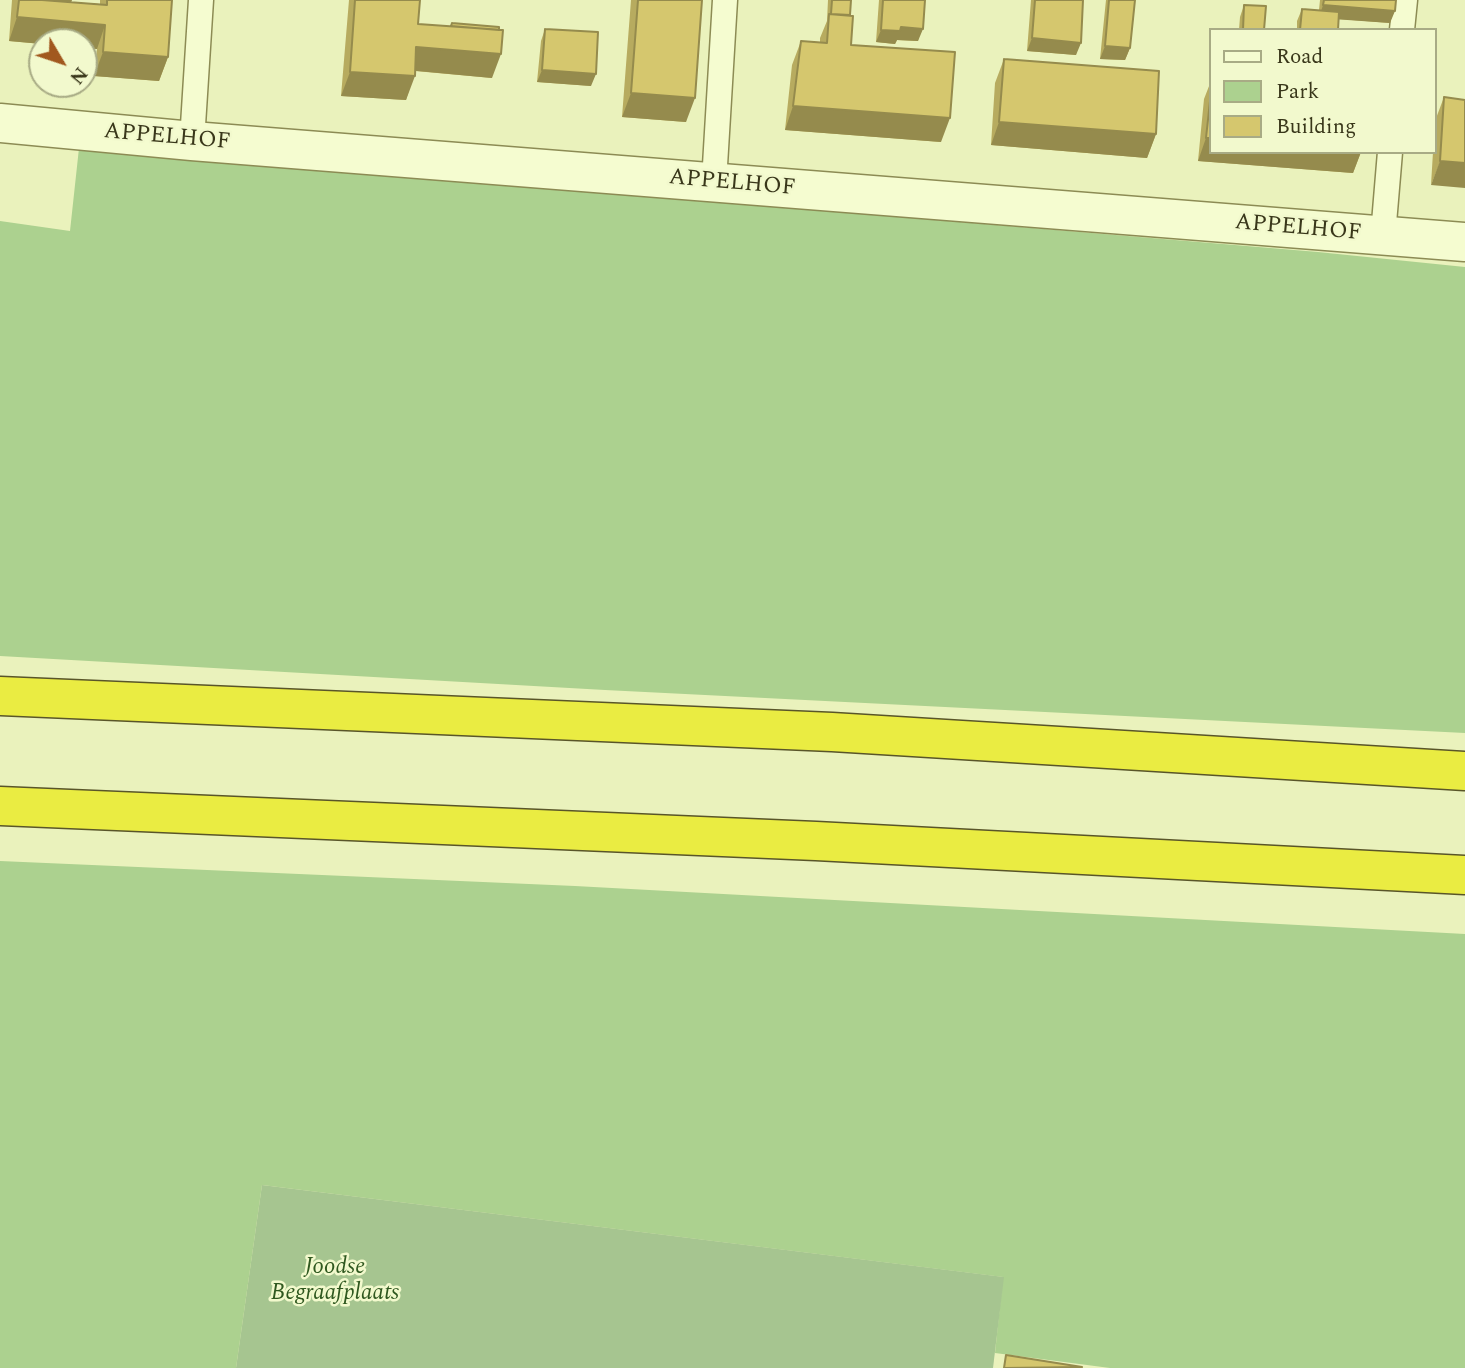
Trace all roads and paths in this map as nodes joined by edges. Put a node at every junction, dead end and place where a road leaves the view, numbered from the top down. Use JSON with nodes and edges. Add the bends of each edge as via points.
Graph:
{"nodes":[{"id":1,"x":201,"y":0,"type":"edge"},
{"id":2,"x":725,"y":0,"type":"edge"},
{"id":3,"x":1405,"y":0,"type":"edge"},
{"id":4,"x":1402,"y":28,"type":"edge"},
{"id":5,"x":0,"y":123,"type":"edge"},
{"id":6,"x":192,"y":141,"type":"junction"},
{"id":7,"x":1390,"y":154,"type":"edge"},
{"id":8,"x":715,"y":183,"type":"junction"},
{"id":9,"x":1383,"y":235,"type":"junction"},
{"id":10,"x":1465,"y":242,"type":"edge"},
{"id":11,"x":0,"y":696,"type":"edge"},
{"id":12,"x":1465,"y":771,"type":"edge"},
{"id":13,"x":0,"y":806,"type":"edge"},
{"id":14,"x":1465,"y":875,"type":"edge"}],
"edges":[{"from":1,"to":6,"type":"lane"},
{"from":2,"to":8,"type":"lane"},
{"from":3,"to":4,"type":"lane"},
{"from":5,"to":6,"type":"street","name":"APPELHOF"},
{"from":6,"to":8,"type":"street","name":"APPELHOF"},
{"from":7,"to":9,"type":"lane"},
{"from":8,"to":9,"type":"street","name":"APPELHOF"},
{"from":9,"to":10,"type":"street","name":"APPELHOF"},
{"from":11,"to":12,"type":"highway","via":[[832,732]]},
{"from":13,"to":14,"type":"highway"}]}
